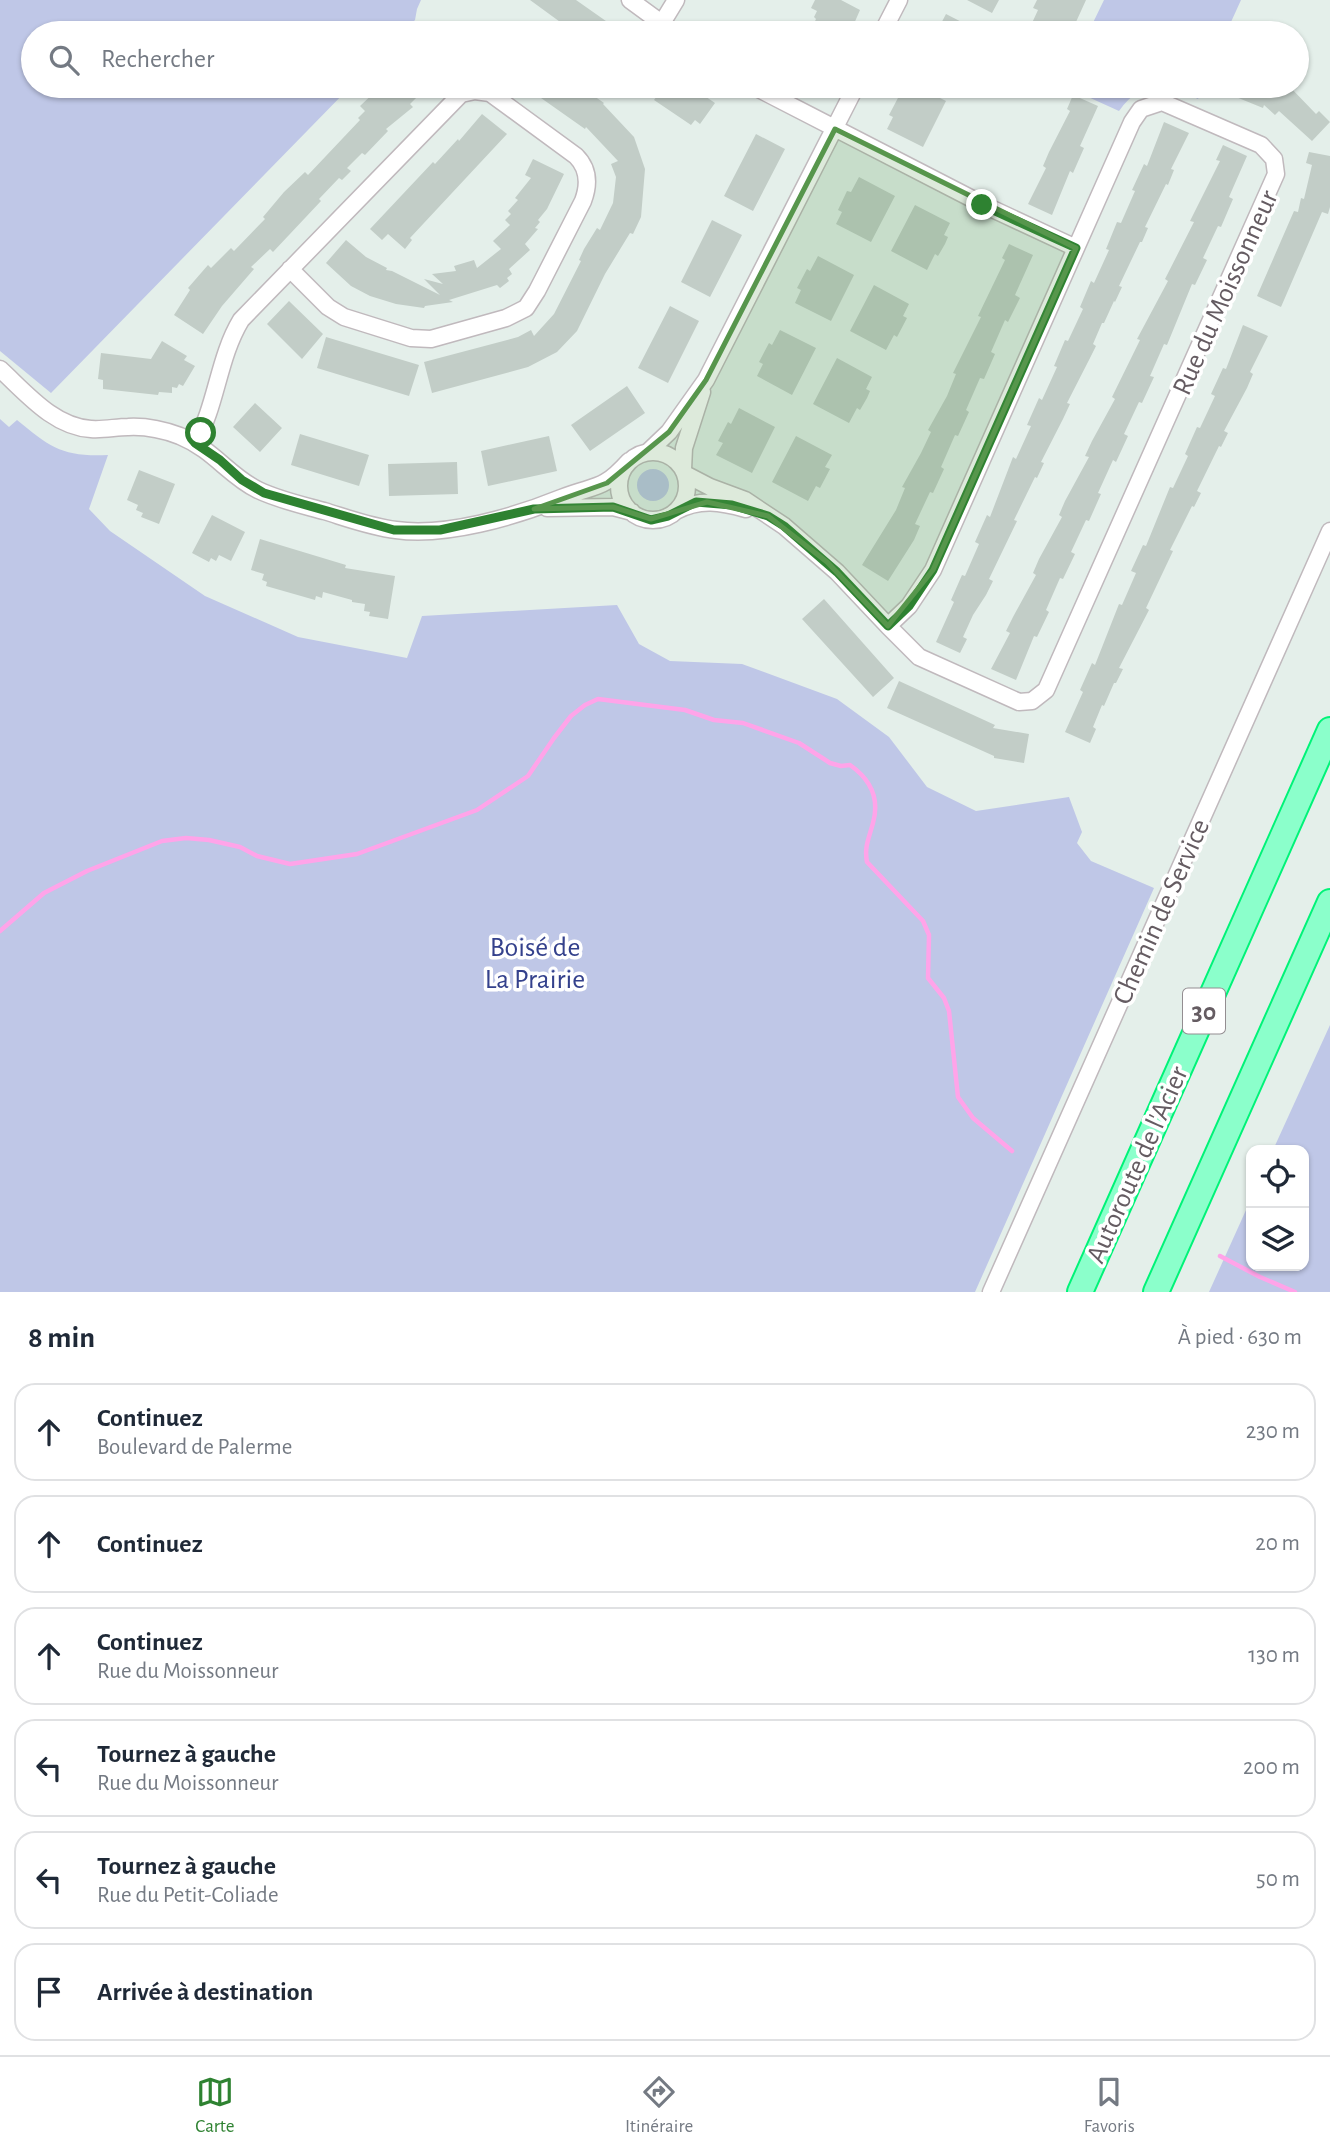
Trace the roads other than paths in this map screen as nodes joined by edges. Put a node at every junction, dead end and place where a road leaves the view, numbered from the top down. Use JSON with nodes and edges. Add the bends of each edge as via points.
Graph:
{"nodes":[{"id":1,"x":630,"y":0,"type":"edge"},
{"id":2,"x":676,"y":0,"type":"edge"},
{"id":3,"x":900,"y":0,"type":"edge"},
{"id":4,"x":659,"y":21,"type":"edge"},
{"id":5,"x":663,"y":21,"type":"edge"},
{"id":6,"x":889,"y":21,"type":"edge"},
{"id":7,"x":456,"y":98,"type":"edge"},
{"id":8,"x":497,"y":98,"type":"edge"},
{"id":9,"x":776,"y":98,"type":"edge"},
{"id":10,"x":850,"y":98,"type":"edge"},
{"id":11,"x":835,"y":129,"type":"junction"},
{"id":12,"x":1076,"y":248,"type":"junction"},
{"id":13,"x":290,"y":269,"type":"junction"},
{"id":14,"x":0,"y":369,"type":"edge"},
{"id":15,"x":706,"y":380,"type":"junction"},
{"id":16,"x":195,"y":443,"type":"junction"},
{"id":17,"x":648,"y":452,"type":"junction"},
{"id":18,"x":629,"y":461,"type":"junction"},
{"id":19,"x":684,"y":472,"type":"junction"},
{"id":20,"x":534,"y":509,"type":"junction"},
{"id":21,"x":632,"y":512,"type":"junction"},
{"id":22,"x":675,"y":512,"type":"junction"},
{"id":23,"x":768,"y":516,"type":"junction"},
{"id":24,"x":1330,"y":531,"type":"edge"},
{"id":25,"x":888,"y":626,"type":"junction"},
{"id":26,"x":1330,"y":730,"type":"edge"},
{"id":27,"x":1330,"y":902,"type":"edge"},
{"id":28,"x":991,"y":1292,"type":"edge"},
{"id":29,"x":1080,"y":1292,"type":"edge"},
{"id":30,"x":1156,"y":1292,"type":"edge"}],
"edges":[{"from":1,"to":4,"type":"street"},
{"from":2,"to":5,"type":"street"},
{"from":3,"to":6,"type":"street"},
{"from":7,"to":13,"type":"street"},
{"from":8,"to":13,"type":"street","via":[[576,156],[585,170],[583,201],[526,308],[431,339],[411,338],[336,313]]},
{"from":9,"to":11,"type":"street"},
{"from":10,"to":11,"type":"street"},
{"from":11,"to":12,"type":"street"},
{"from":11,"to":15,"type":"street"},
{"from":12,"to":25,"type":"street","name":"Rue du Moissonneur","via":[[933,570],[909,606]]},
{"from":12,"to":25,"type":"street","name":"Rue du Moissonneur","via":[[1132,122],[1148,105],[1172,105],[1261,145],[1275,159],[1274,180],[1042,695],[1024,702],[1012,700],[919,657]]},
{"from":13,"to":16,"type":"street","via":[[236,328]]},
{"from":14,"to":16,"type":"street","via":[[68,424],[91,429],[148,428]]},
{"from":15,"to":17,"type":"street","via":[[669,432]]},
{"from":15,"to":19,"type":"street","via":[[684,448]]},
{"from":16,"to":20,"type":"street","via":[[264,493],[394,530],[440,530]]},
{"from":17,"to":18,"type":"street"},
{"from":17,"to":19,"type":"street","via":[[668,455]]},
{"from":18,"to":20,"type":"street","via":[[602,485]]},
{"from":18,"to":21,"type":"street","via":[[619,482],[624,504]]},
{"from":19,"to":22,"type":"street","via":[[686,495]]},
{"from":19,"to":23,"type":"street","name":"Rue du Moissonneur"},
{"from":20,"to":21,"type":"street","via":[[613,507]]},
{"from":21,"to":22,"type":"street","via":[[651,520]]},
{"from":22,"to":23,"type":"street","name":"Rue du Moissonneur","via":[[707,502]]},
{"from":23,"to":25,"type":"street","name":"Rue du Moissonneur","via":[[837,572]]},
{"from":24,"to":28,"type":"street","name":"Chemin de Service"},
{"from":26,"to":29,"type":"highway","name":"Autoroute de l'Acier","number":"30"},
{"from":27,"to":30,"type":"highway","number":"30"}]}
